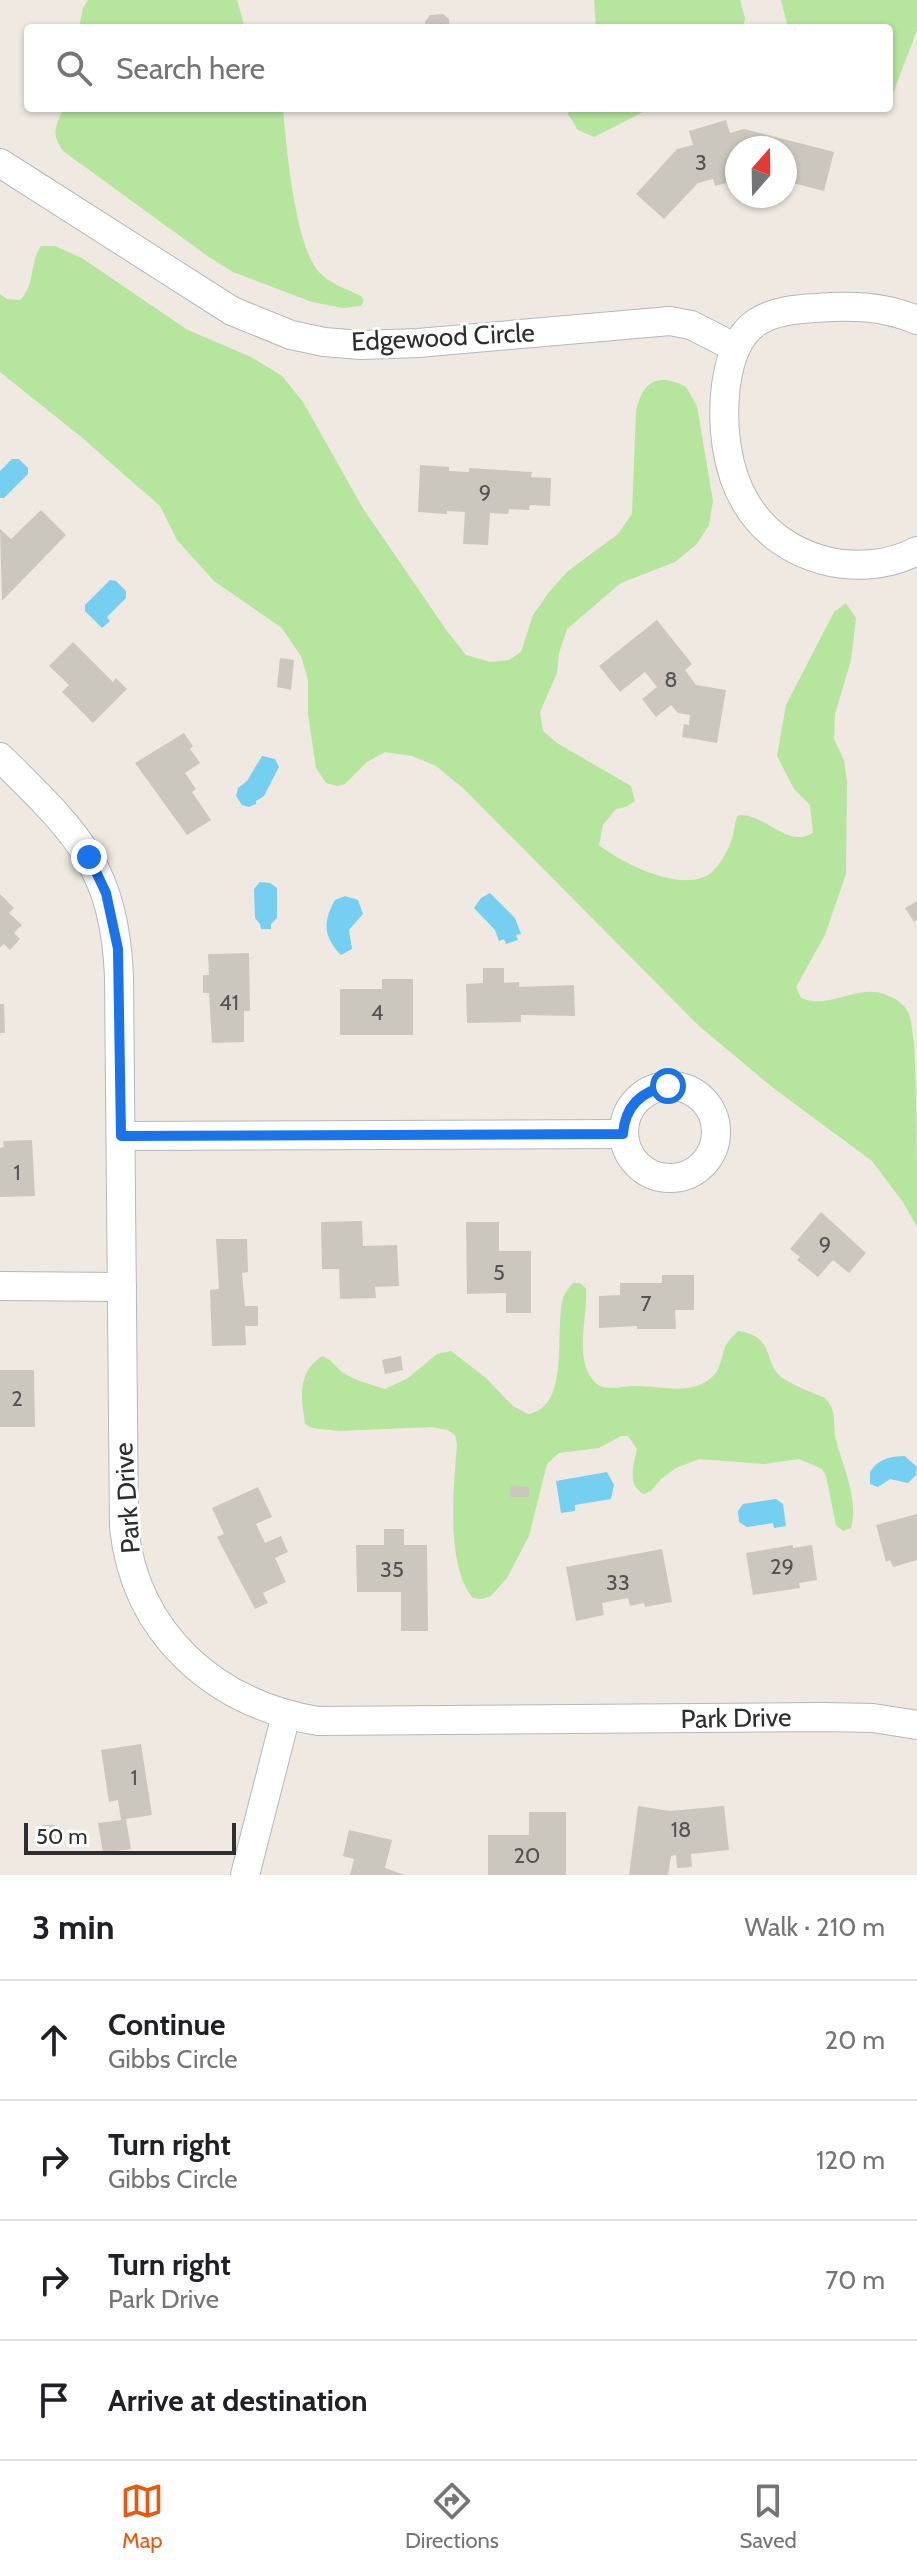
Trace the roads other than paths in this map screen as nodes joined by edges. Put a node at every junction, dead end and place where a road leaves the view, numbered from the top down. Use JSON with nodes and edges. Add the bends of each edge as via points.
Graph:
{"nodes":[{"id":1,"x":0,"y":163,"type":"edge"},
{"id":2,"x":917,"y":320,"type":"edge"},
{"id":3,"x":736,"y":348,"type":"junction"},
{"id":4,"x":917,"y":551,"type":"edge"},
{"id":5,"x":0,"y":757,"type":"edge"},
{"id":6,"x":623,"y":1134,"type":"dead end"},
{"id":7,"x":121,"y":1136,"type":"junction"},
{"id":8,"x":0,"y":1286,"type":"edge"},
{"id":9,"x":122,"y":1287,"type":"junction"},
{"id":10,"x":286,"y":1715,"type":"junction"},
{"id":11,"x":917,"y":1725,"type":"edge"},
{"id":12,"x":245,"y":1875,"type":"edge"}],
"edges":[{"from":1,"to":3,"type":"street","name":"Edgewood Circle","via":[[232,311],[291,335],[361,345],[418,343],[670,321],[691,325]]},
{"from":2,"to":3,"type":"street","via":[[868,306],[800,309],[758,321]]},
{"from":3,"to":4,"type":"street","via":[[725,396],[729,458],[739,490],[758,519],[790,546],[829,562],[880,564]]},
{"from":5,"to":7,"type":"street","name":"Park Drive","via":[[77,837],[106,893],[118,949]]},
{"from":6,"to":7,"type":"street"},
{"from":7,"to":9,"type":"street","name":"Park Drive"},
{"from":8,"to":9,"type":"street"},
{"from":9,"to":10,"type":"street","name":"Park Drive","via":[[123,1516],[137,1582],[164,1632],[195,1666],[231,1693]]},
{"from":10,"to":11,"type":"street","name":"Park Drive","via":[[341,1722],[849,1717]]},
{"from":10,"to":12,"type":"street"}]}
